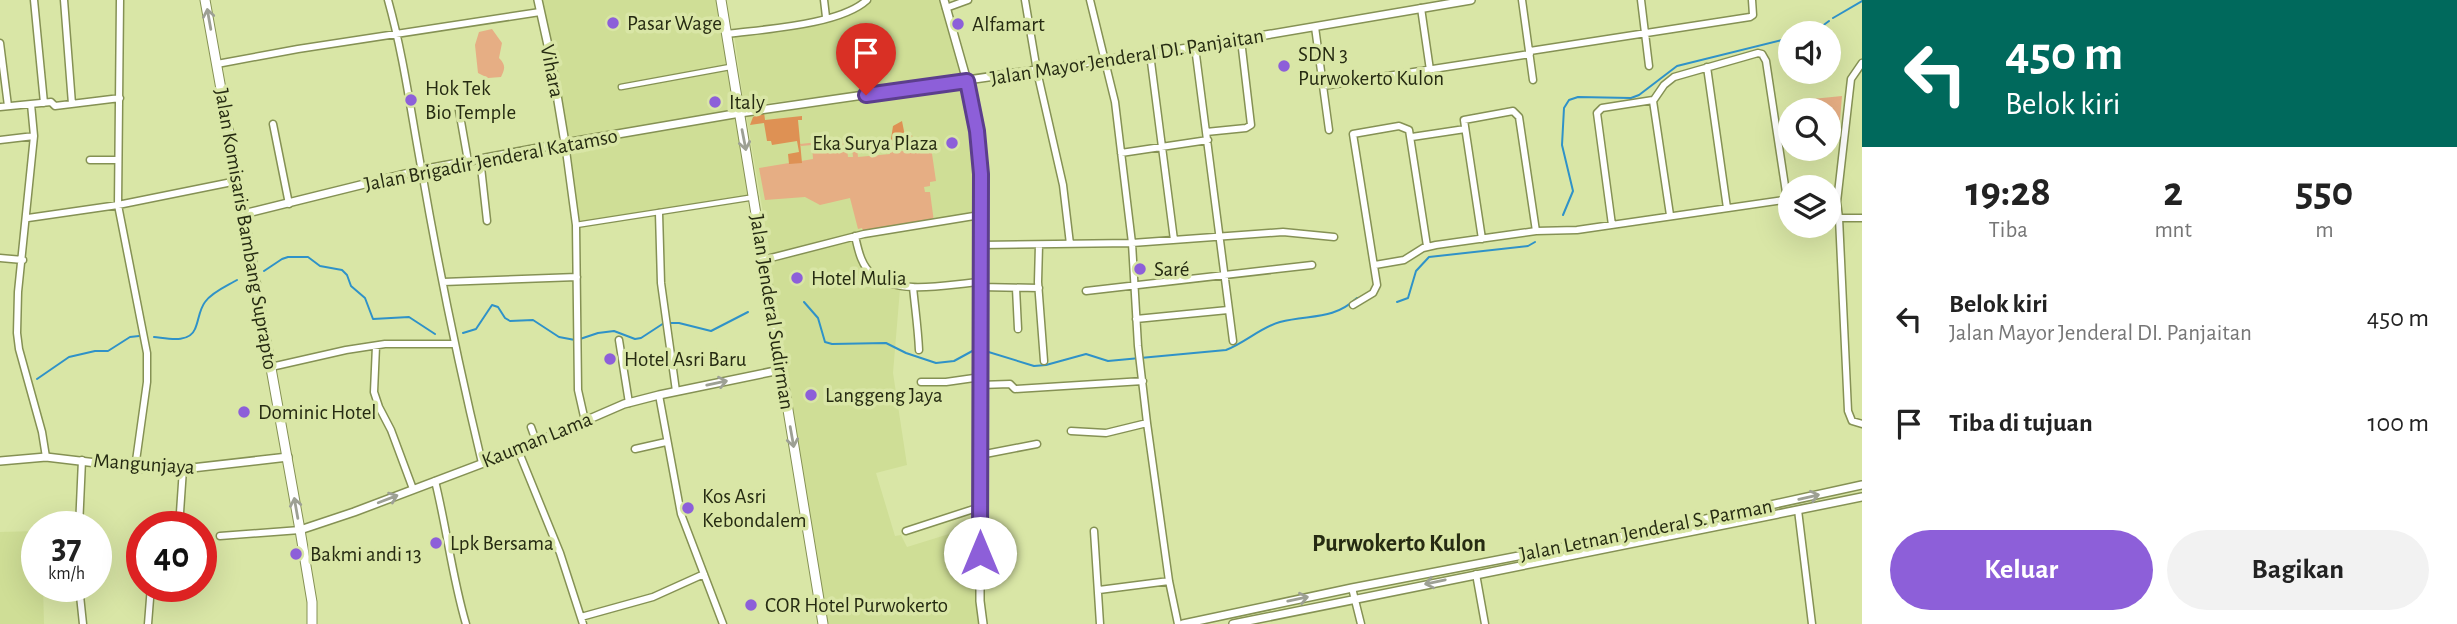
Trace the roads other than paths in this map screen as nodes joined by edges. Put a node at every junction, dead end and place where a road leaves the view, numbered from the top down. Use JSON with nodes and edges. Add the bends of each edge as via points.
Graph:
{"nodes":[{"id":1,"x":34,"y":0,"type":"edge"},
{"id":2,"x":64,"y":0,"type":"edge"},
{"id":3,"x":120,"y":0,"type":"edge"},
{"id":4,"x":205,"y":0,"type":"edge"},
{"id":5,"x":388,"y":0,"type":"edge"},
{"id":6,"x":538,"y":0,"type":"edge"},
{"id":7,"x":721,"y":0,"type":"edge"},
{"id":8,"x":824,"y":0,"type":"edge"},
{"id":9,"x":867,"y":0,"type":"edge"},
{"id":10,"x":968,"y":0,"type":"edge"},
{"id":11,"x":1026,"y":0,"type":"edge"},
{"id":12,"x":1090,"y":0,"type":"edge"},
{"id":13,"x":1471,"y":0,"type":"edge"},
{"id":14,"x":1522,"y":0,"type":"edge"},
{"id":15,"x":1641,"y":0,"type":"edge"},
{"id":16,"x":1752,"y":0,"type":"edge"},
{"id":17,"x":945,"y":4,"type":"edge"},
{"id":18,"x":1421,"y":8,"type":"junction"},
{"id":19,"x":540,"y":12,"type":"junction"},
{"id":20,"x":826,"y":18,"type":"junction"},
{"id":21,"x":1315,"y":27,"type":"junction"},
{"id":22,"x":398,"y":33,"type":"junction"},
{"id":23,"x":727,"y":34,"type":"junction"},
{"id":24,"x":1645,"y":34,"type":"junction"},
{"id":25,"x":1241,"y":40,"type":"junction"},
{"id":26,"x":0,"y":43,"type":"edge"},
{"id":27,"x":1195,"y":47,"type":"junction"},
{"id":28,"x":1530,"y":52,"type":"junction"},
{"id":29,"x":1150,"y":54,"type":"junction"},
{"id":30,"x":1106,"y":60,"type":"junction"},
{"id":31,"x":1862,"y":63,"type":"edge"},
{"id":32,"x":217,"y":64,"type":"junction"},
{"id":33,"x":1649,"y":66,"type":"dead end"},
{"id":34,"x":732,"y":67,"type":"junction"},
{"id":35,"x":1707,"y":67,"type":"junction"},
{"id":36,"x":1430,"y":70,"type":"junction"},
{"id":37,"x":1037,"y":71,"type":"junction"},
{"id":38,"x":1533,"y":80,"type":"dead end"},
{"id":39,"x":967,"y":81,"type":"junction"},
{"id":40,"x":1324,"y":86,"type":"junction"},
{"id":41,"x":621,"y":87,"type":"dead end"},
{"id":42,"x":120,"y":98,"type":"junction"},
{"id":43,"x":1653,"y":99,"type":"junction"},
{"id":44,"x":44,"y":103,"type":"junction"},
{"id":45,"x":30,"y":104,"type":"junction"},
{"id":46,"x":72,"y":104,"type":"junction"},
{"id":47,"x":4,"y":106,"type":"edge"},
{"id":48,"x":458,"y":110,"type":"dead end"},
{"id":49,"x":740,"y":113,"type":"junction"},
{"id":50,"x":273,"y":124,"type":"dead end"},
{"id":51,"x":1465,"y":129,"type":"junction"},
{"id":52,"x":1329,"y":130,"type":"dead end"},
{"id":53,"x":34,"y":136,"type":"junction"},
{"id":54,"x":1207,"y":136,"type":"junction"},
{"id":55,"x":1412,"y":137,"type":"junction"},
{"id":56,"x":0,"y":140,"type":"edge"},
{"id":57,"x":565,"y":143,"type":"junction"},
{"id":58,"x":1163,"y":147,"type":"junction"},
{"id":59,"x":1121,"y":153,"type":"junction"},
{"id":60,"x":481,"y":158,"type":"junction"},
{"id":61,"x":90,"y":160,"type":"dead end"},
{"id":62,"x":118,"y":160,"type":"junction"},
{"id":63,"x":468,"y":160,"type":"junction"},
{"id":64,"x":421,"y":170,"type":"junction"},
{"id":65,"x":1784,"y":175,"type":"edge"},
{"id":66,"x":1840,"y":175,"type":"edge"},
{"id":67,"x":237,"y":181,"type":"junction"},
{"id":68,"x":755,"y":197,"type":"junction"},
{"id":69,"x":1778,"y":200,"type":"edge"},
{"id":70,"x":289,"y":204,"type":"junction"},
{"id":71,"x":118,"y":205,"type":"junction"},
{"id":72,"x":1727,"y":208,"type":"junction"},
{"id":73,"x":659,"y":213,"type":"junction"},
{"id":74,"x":243,"y":214,"type":"junction"},
{"id":75,"x":980,"y":215,"type":"junction"},
{"id":76,"x":1671,"y":215,"type":"junction"},
{"id":77,"x":28,"y":218,"type":"junction"},
{"id":78,"x":1841,"y":218,"type":"edge"},
{"id":79,"x":1862,"y":218,"type":"edge"},
{"id":80,"x":487,"y":220,"type":"dead end"},
{"id":81,"x":576,"y":225,"type":"junction"},
{"id":82,"x":1612,"y":225,"type":"junction"},
{"id":83,"x":1536,"y":231,"type":"junction"},
{"id":84,"x":855,"y":236,"type":"junction"},
{"id":85,"x":1334,"y":237,"type":"dead end"},
{"id":86,"x":1219,"y":238,"type":"junction"},
{"id":87,"x":1840,"y":238,"type":"edge"},
{"id":88,"x":1482,"y":239,"type":"junction"},
{"id":89,"x":1174,"y":240,"type":"junction"},
{"id":90,"x":1132,"y":243,"type":"junction"},
{"id":91,"x":1070,"y":244,"type":"junction"},
{"id":92,"x":980,"y":245,"type":"junction"},
{"id":93,"x":1039,"y":245,"type":"junction"},
{"id":94,"x":1427,"y":246,"type":"junction"},
{"id":95,"x":0,"y":258,"type":"edge"},
{"id":96,"x":23,"y":260,"type":"junction"},
{"id":97,"x":763,"y":260,"type":"junction"},
{"id":98,"x":1312,"y":265,"type":"dead end"},
{"id":99,"x":1375,"y":265,"type":"junction"},
{"id":100,"x":577,"y":277,"type":"junction"},
{"id":101,"x":1223,"y":277,"type":"junction"},
{"id":102,"x":443,"y":282,"type":"junction"},
{"id":103,"x":980,"y":285,"type":"junction"},
{"id":104,"x":1134,"y":286,"type":"junction"},
{"id":105,"x":913,"y":287,"type":"junction"},
{"id":106,"x":1016,"y":288,"type":"junction"},
{"id":107,"x":1039,"y":288,"type":"junction"},
{"id":108,"x":1086,"y":291,"type":"dead end"},
{"id":109,"x":1353,"y":305,"type":"dead end"},
{"id":110,"x":1228,"y":310,"type":"junction"},
{"id":111,"x":1136,"y":319,"type":"junction"},
{"id":112,"x":1018,"y":329,"type":"dead end"},
{"id":113,"x":620,"y":340,"type":"dead end"},
{"id":114,"x":1233,"y":341,"type":"dead end"},
{"id":115,"x":454,"y":344,"type":"junction"},
{"id":116,"x":376,"y":346,"type":"junction"},
{"id":117,"x":919,"y":350,"type":"dead end"},
{"id":118,"x":1044,"y":361,"type":"dead end"},
{"id":119,"x":271,"y":367,"type":"junction"},
{"id":120,"x":780,"y":370,"type":"junction"},
{"id":121,"x":980,"y":381,"type":"junction"},
{"id":122,"x":1143,"y":381,"type":"junction"},
{"id":123,"x":921,"y":382,"type":"dead end"},
{"id":124,"x":676,"y":391,"type":"junction"},
{"id":125,"x":659,"y":395,"type":"junction"},
{"id":126,"x":629,"y":403,"type":"junction"},
{"id":127,"x":584,"y":421,"type":"junction"},
{"id":128,"x":1147,"y":423,"type":"junction"},
{"id":129,"x":1862,"y":424,"type":"edge"},
{"id":130,"x":531,"y":427,"type":"dead end"},
{"id":131,"x":1071,"y":431,"type":"dead end"},
{"id":132,"x":536,"y":441,"type":"junction"},
{"id":133,"x":666,"y":442,"type":"junction"},
{"id":134,"x":1037,"y":444,"type":"dead end"},
{"id":135,"x":635,"y":449,"type":"dead end"},
{"id":136,"x":518,"y":450,"type":"junction"},
{"id":137,"x":980,"y":455,"type":"junction"},
{"id":138,"x":46,"y":457,"type":"junction"},
{"id":139,"x":288,"y":457,"type":"junction"},
{"id":140,"x":82,"y":460,"type":"junction"},
{"id":141,"x":0,"y":461,"type":"edge"},
{"id":142,"x":482,"y":463,"type":"junction"},
{"id":143,"x":135,"y":468,"type":"junction"},
{"id":144,"x":183,"y":469,"type":"junction"},
{"id":145,"x":435,"y":481,"type":"junction"},
{"id":146,"x":1862,"y":485,"type":"edge"},
{"id":147,"x":413,"y":489,"type":"junction"},
{"id":148,"x":1838,"y":490,"type":"junction"},
{"id":149,"x":1862,"y":497,"type":"edge"},
{"id":150,"x":1840,"y":501,"type":"junction"},
{"id":151,"x":980,"y":507,"type":"junction"},
{"id":152,"x":1798,"y":510,"type":"junction"},
{"id":153,"x":80,"y":511,"type":"edge"},
{"id":154,"x":180,"y":511,"type":"edge"},
{"id":155,"x":1763,"y":512,"type":"junction"},
{"id":156,"x":1698,"y":521,"type":"junction"},
{"id":157,"x":300,"y":530,"type":"junction"},
{"id":158,"x":906,"y":531,"type":"dead end"},
{"id":159,"x":1094,"y":531,"type":"dead end"},
{"id":160,"x":1700,"y":531,"type":"junction"},
{"id":161,"x":220,"y":536,"type":"dead end"},
{"id":162,"x":704,"y":574,"type":"junction"},
{"id":163,"x":1476,"y":578,"type":"junction"},
{"id":164,"x":1169,"y":581,"type":"junction"},
{"id":165,"x":1352,"y":588,"type":"junction"},
{"id":166,"x":1099,"y":590,"type":"junction"},
{"id":167,"x":1354,"y":599,"type":"junction"},
{"id":168,"x":81,"y":602,"type":"edge"},
{"id":169,"x":150,"y":602,"type":"edge"},
{"id":170,"x":1258,"y":608,"type":"junction"},
{"id":171,"x":1260,"y":618,"type":"junction"},
{"id":172,"x":582,"y":621,"type":"edge"},
{"id":173,"x":83,"y":624,"type":"edge"},
{"id":174,"x":148,"y":624,"type":"edge"},
{"id":175,"x":312,"y":624,"type":"edge"},
{"id":176,"x":466,"y":624,"type":"edge"},
{"id":177,"x":723,"y":624,"type":"edge"},
{"id":178,"x":823,"y":624,"type":"edge"},
{"id":179,"x":982,"y":624,"type":"edge"},
{"id":180,"x":1100,"y":624,"type":"edge"},
{"id":181,"x":1181,"y":624,"type":"edge"},
{"id":182,"x":1233,"y":624,"type":"edge"},
{"id":183,"x":1361,"y":624,"type":"edge"},
{"id":184,"x":1485,"y":624,"type":"edge"},
{"id":185,"x":1812,"y":624,"type":"edge"}],
"edges":[{"from":1,"to":44,"type":"street"},
{"from":2,"to":46,"type":"street"},
{"from":3,"to":42,"type":"street"},
{"from":32,"to":4,"type":"main road","name":"Jalan Komisaris Bambang Suprapto","one_way":true},
{"from":5,"to":22,"type":"street"},
{"from":6,"to":19,"type":"street","name":"Vihara"},
{"from":7,"to":23,"type":"main road","name":"Jalan Jenderal Sudirman"},
{"from":8,"to":20,"type":"street"},
{"from":9,"to":20,"type":"street","via":[[857,9]]},
{"from":10,"to":17,"type":"street"},
{"from":11,"to":37,"type":"street"},
{"from":12,"to":30,"type":"street"},
{"from":13,"to":18,"type":"street","name":"Jalan Mayor Jenderal DI. Panjaitan"},
{"from":14,"to":28,"type":"street"},
{"from":15,"to":24,"type":"street"},
{"from":16,"to":24,"type":"street","via":[[1751,17]]},
{"from":17,"to":39,"type":"street"},
{"from":18,"to":21,"type":"street","name":"Jalan Mayor Jenderal DI. Panjaitan"},
{"from":18,"to":36,"type":"street"},
{"from":19,"to":22,"type":"street"},
{"from":19,"to":57,"type":"street","name":"Vihara"},
{"from":20,"to":23,"type":"street"},
{"from":21,"to":25,"type":"street","name":"Jalan Mayor Jenderal DI. Panjaitan"},
{"from":21,"to":40,"type":"street"},
{"from":22,"to":32,"type":"street"},
{"from":22,"to":64,"type":"street"},
{"from":23,"to":34,"type":"main road","name":"Jalan Jenderal Sudirman"},
{"from":24,"to":28,"type":"street"},
{"from":24,"to":33,"type":"street"},
{"from":25,"to":27,"type":"street","name":"Jalan Mayor Jenderal DI. Panjaitan"},
{"from":25,"to":54,"type":"street","via":[[1251,125]]},
{"from":26,"to":47,"type":"street"},
{"from":27,"to":29,"type":"street","name":"Jalan Mayor Jenderal DI. Panjaitan"},
{"from":27,"to":54,"type":"street"},
{"from":28,"to":36,"type":"street"},
{"from":28,"to":38,"type":"street"},
{"from":29,"to":30,"type":"street","name":"Jalan Mayor Jenderal DI. Panjaitan"},
{"from":29,"to":58,"type":"street"},
{"from":30,"to":37,"type":"street","name":"Jalan Mayor Jenderal DI. Panjaitan"},
{"from":30,"to":59,"type":"street"},
{"from":31,"to":66,"type":"street","via":[[1851,79]]},
{"from":32,"to":67,"type":"main road","name":"Jalan Komisaris Bambang Suprapto"},
{"from":34,"to":41,"type":"street"},
{"from":34,"to":49,"type":"main road","name":"Jalan Jenderal Sudirman"},
{"from":35,"to":43,"type":"street","via":[[1674,77]]},
{"from":35,"to":65,"type":"street","via":[[1758,53],[1765,57]]},
{"from":35,"to":72,"type":"street"},
{"from":36,"to":40,"type":"street"},
{"from":37,"to":39,"type":"street","name":"Jalan Mayor Jenderal DI. Panjaitan"},
{"from":37,"to":91,"type":"street","via":[[1063,185]]},
{"from":39,"to":49,"type":"street","name":"Jalan Mayor Jenderal DI. Panjaitan"},
{"from":39,"to":75,"type":"street","via":[[980,148]]},
{"from":40,"to":52,"type":"street"},
{"from":42,"to":46,"type":"street"},
{"from":42,"to":62,"type":"street"},
{"from":43,"to":76,"type":"street"},
{"from":43,"to":82,"type":"street","via":[[1602,108],[1597,113]]},
{"from":44,"to":45,"type":"street"},
{"from":44,"to":46,"type":"street"},
{"from":45,"to":47,"type":"street"},
{"from":45,"to":53,"type":"street"},
{"from":48,"to":63,"type":"street"},
{"from":49,"to":57,"type":"street","name":"Jalan Brigadir Jenderal Katamso"},
{"from":49,"to":68,"type":"main road","name":"Jalan Jenderal Sudirman","one_way":true},
{"from":50,"to":70,"type":"street"},
{"from":51,"to":55,"type":"street"},
{"from":51,"to":83,"type":"street","via":[[1466,118],[1518,114]]},
{"from":51,"to":88,"type":"street"},
{"from":53,"to":56,"type":"street"},
{"from":53,"to":77,"type":"street"},
{"from":54,"to":58,"type":"street"},
{"from":54,"to":86,"type":"street"},
{"from":55,"to":94,"type":"street"},
{"from":55,"to":99,"type":"street","via":[[1403,126],[1353,134]]},
{"from":57,"to":60,"type":"street","name":"Jalan Brigadir Jenderal Katamso"},
{"from":57,"to":81,"type":"street"},
{"from":58,"to":59,"type":"street"},
{"from":58,"to":89,"type":"street"},
{"from":59,"to":90,"type":"street"},
{"from":60,"to":63,"type":"street","name":"Jalan Brigadir Jenderal Katamso"},
{"from":60,"to":80,"type":"street"},
{"from":61,"to":62,"type":"street"},
{"from":62,"to":71,"type":"street"},
{"from":63,"to":64,"type":"street","name":"Jalan Brigadir Jenderal Katamso"},
{"from":64,"to":70,"type":"street","name":"Jalan Brigadir Jenderal Katamso"},
{"from":64,"to":102,"type":"street"},
{"from":67,"to":71,"type":"street"},
{"from":67,"to":74,"type":"main road","name":"Jalan Komisaris Bambang Suprapto"},
{"from":68,"to":73,"type":"street"},
{"from":68,"to":97,"type":"main road","name":"Jalan Jenderal Sudirman"},
{"from":69,"to":72,"type":"street"},
{"from":70,"to":74,"type":"street","name":"Jalan Brigadir Jenderal Katamso"},
{"from":71,"to":77,"type":"street"},
{"from":71,"to":143,"type":"street","via":[[147,353]]},
{"from":72,"to":76,"type":"street"},
{"from":73,"to":81,"type":"street"},
{"from":73,"to":124,"type":"street","via":[[662,283]]},
{"from":74,"to":119,"type":"main road","name":"Jalan Komisaris Bambang Suprapto"},
{"from":75,"to":84,"type":"street"},
{"from":75,"to":92,"type":"street"},
{"from":76,"to":82,"type":"street"},
{"from":77,"to":96,"type":"street"},
{"from":78,"to":79,"type":"street"},
{"from":81,"to":100,"type":"street"},
{"from":82,"to":83,"type":"street"},
{"from":83,"to":88,"type":"street"},
{"from":84,"to":97,"type":"street"},
{"from":84,"to":105,"type":"street","via":[[871,274]]},
{"from":85,"to":86,"type":"street","via":[[1283,233]]},
{"from":86,"to":89,"type":"street"},
{"from":86,"to":101,"type":"street"},
{"from":87,"to":129,"type":"street","via":[[1848,411],[1852,421]]},
{"from":88,"to":94,"type":"street"},
{"from":89,"to":90,"type":"street"},
{"from":90,"to":91,"type":"street"},
{"from":90,"to":104,"type":"street"},
{"from":91,"to":93,"type":"street"},
{"from":92,"to":93,"type":"street"},
{"from":92,"to":103,"type":"street"},
{"from":93,"to":107,"type":"street"},
{"from":94,"to":99,"type":"street","via":[[1404,260]]},
{"from":95,"to":96,"type":"street"},
{"from":96,"to":138,"type":"street","via":[[17,333]]},
{"from":97,"to":120,"type":"main road","name":"Jalan Jenderal Sudirman"},
{"from":98,"to":101,"type":"street"},
{"from":99,"to":109,"type":"street","via":[[1376,290]]},
{"from":100,"to":102,"type":"street"},
{"from":100,"to":127,"type":"street","via":[[578,390]]},
{"from":101,"to":104,"type":"street"},
{"from":101,"to":110,"type":"street"},
{"from":102,"to":115,"type":"street"},
{"from":103,"to":105,"type":"street"},
{"from":103,"to":106,"type":"street"},
{"from":103,"to":121,"type":"street"},
{"from":104,"to":108,"type":"street"},
{"from":104,"to":111,"type":"street"},
{"from":105,"to":117,"type":"street"},
{"from":106,"to":107,"type":"street"},
{"from":106,"to":112,"type":"street"},
{"from":107,"to":118,"type":"street"},
{"from":110,"to":111,"type":"street"},
{"from":110,"to":114,"type":"street"},
{"from":111,"to":122,"type":"street"},
{"from":113,"to":126,"type":"street"},
{"from":115,"to":116,"type":"street"},
{"from":115,"to":142,"type":"street"},
{"from":116,"to":119,"type":"street"},
{"from":116,"to":147,"type":"street","via":[[376,399]]},
{"from":119,"to":139,"type":"main road","name":"Jalan Komisaris Bambang Suprapto"},
{"from":124,"to":120,"type":"street","name":"Kauman Lama","one_way":true},
{"from":120,"to":178,"type":"main road","name":"Jalan Jenderal Sudirman","one_way":true},
{"from":121,"to":122,"type":"street","via":[[1010,384],[1015,389]]},
{"from":121,"to":123,"type":"street"},
{"from":121,"to":137,"type":"street"},
{"from":122,"to":128,"type":"street"},
{"from":124,"to":125,"type":"street","name":"Kauman Lama"},
{"from":125,"to":126,"type":"street","name":"Kauman Lama"},
{"from":125,"to":133,"type":"street"},
{"from":126,"to":127,"type":"street","name":"Kauman Lama"},
{"from":127,"to":132,"type":"street","name":"Kauman Lama"},
{"from":128,"to":131,"type":"street","via":[[1106,433]]},
{"from":128,"to":164,"type":"street"},
{"from":130,"to":132,"type":"street"},
{"from":132,"to":136,"type":"street","name":"Kauman Lama"},
{"from":133,"to":135,"type":"street"},
{"from":133,"to":162,"type":"street","via":[[681,514]]},
{"from":134,"to":137,"type":"street"},
{"from":136,"to":142,"type":"street","name":"Kauman Lama"},
{"from":136,"to":172,"type":"street","via":[[560,552]]},
{"from":137,"to":151,"type":"street"},
{"from":138,"to":140,"type":"street","name":"Mangunjaya"},
{"from":138,"to":141,"type":"street","name":"Mangunjaya"},
{"from":139,"to":144,"type":"street","name":"Mangunjaya"},
{"from":157,"to":139,"type":"main road","name":"Jalan Komisaris Bambang Suprapto","one_way":true},
{"from":140,"to":143,"type":"street","name":"Mangunjaya"},
{"from":140,"to":153,"type":"street"},
{"from":142,"to":145,"type":"street","name":"Kauman Lama"},
{"from":143,"to":144,"type":"street","name":"Mangunjaya"},
{"from":144,"to":154,"type":"street"},
{"from":145,"to":147,"type":"street","name":"Kauman Lama"},
{"from":145,"to":176,"type":"street"},
{"from":146,"to":148,"type":"street","name":"Jalan Letnan Jenderal S. Parman"},
{"from":157,"to":147,"type":"street","name":"Kauman Lama","one_way":true},
{"from":148,"to":150,"type":"street"},
{"from":155,"to":148,"type":"street","name":"Jalan Letnan Jenderal S. Parman","one_way":true},
{"from":149,"to":150,"type":"street","name":"Jalan Letnan Jenderal S. Parman"},
{"from":150,"to":152,"type":"street","name":"Jalan Letnan Jenderal S. Parman"},
{"from":151,"to":158,"type":"street"},
{"from":151,"to":179,"type":"street"},
{"from":152,"to":155,"type":"street","name":"Jalan Letnan Jenderal S. Parman"},
{"from":152,"to":185,"type":"street"},
{"from":155,"to":156,"type":"street","name":"Jalan Letnan Jenderal S. Parman"},
{"from":155,"to":160,"type":"street","name":"Jalan Letnan Jenderal S. Parman"},
{"from":156,"to":160,"type":"street"},
{"from":156,"to":165,"type":"street","name":"Jalan Letnan Jenderal S. Parman"},
{"from":157,"to":161,"type":"street"},
{"from":157,"to":175,"type":"main road","name":"Jalan Komisaris Bambang Suprapto"},
{"from":159,"to":166,"type":"street"},
{"from":160,"to":163,"type":"street","name":"Jalan Letnan Jenderal S. Parman"},
{"from":162,"to":172,"type":"street"},
{"from":162,"to":177,"type":"street"},
{"from":163,"to":167,"type":"street","name":"Jalan Letnan Jenderal S. Parman","one_way":true},
{"from":163,"to":184,"type":"street"},
{"from":164,"to":166,"type":"street"},
{"from":164,"to":181,"type":"street"},
{"from":165,"to":167,"type":"street"},
{"from":170,"to":165,"type":"street","name":"Jalan Letnan Jenderal S. Parman","one_way":true},
{"from":166,"to":180,"type":"street"},
{"from":167,"to":171,"type":"street","name":"Jalan Letnan Jenderal S. Parman"},
{"from":167,"to":183,"type":"street"},
{"from":168,"to":173,"type":"street"},
{"from":169,"to":174,"type":"street"},
{"from":170,"to":171,"type":"street"},
{"from":170,"to":181,"type":"street","name":"Jalan Letnan Jenderal S. Parman"},
{"from":171,"to":182,"type":"street","name":"Jalan Letnan Jenderal S. Parman"}]}
